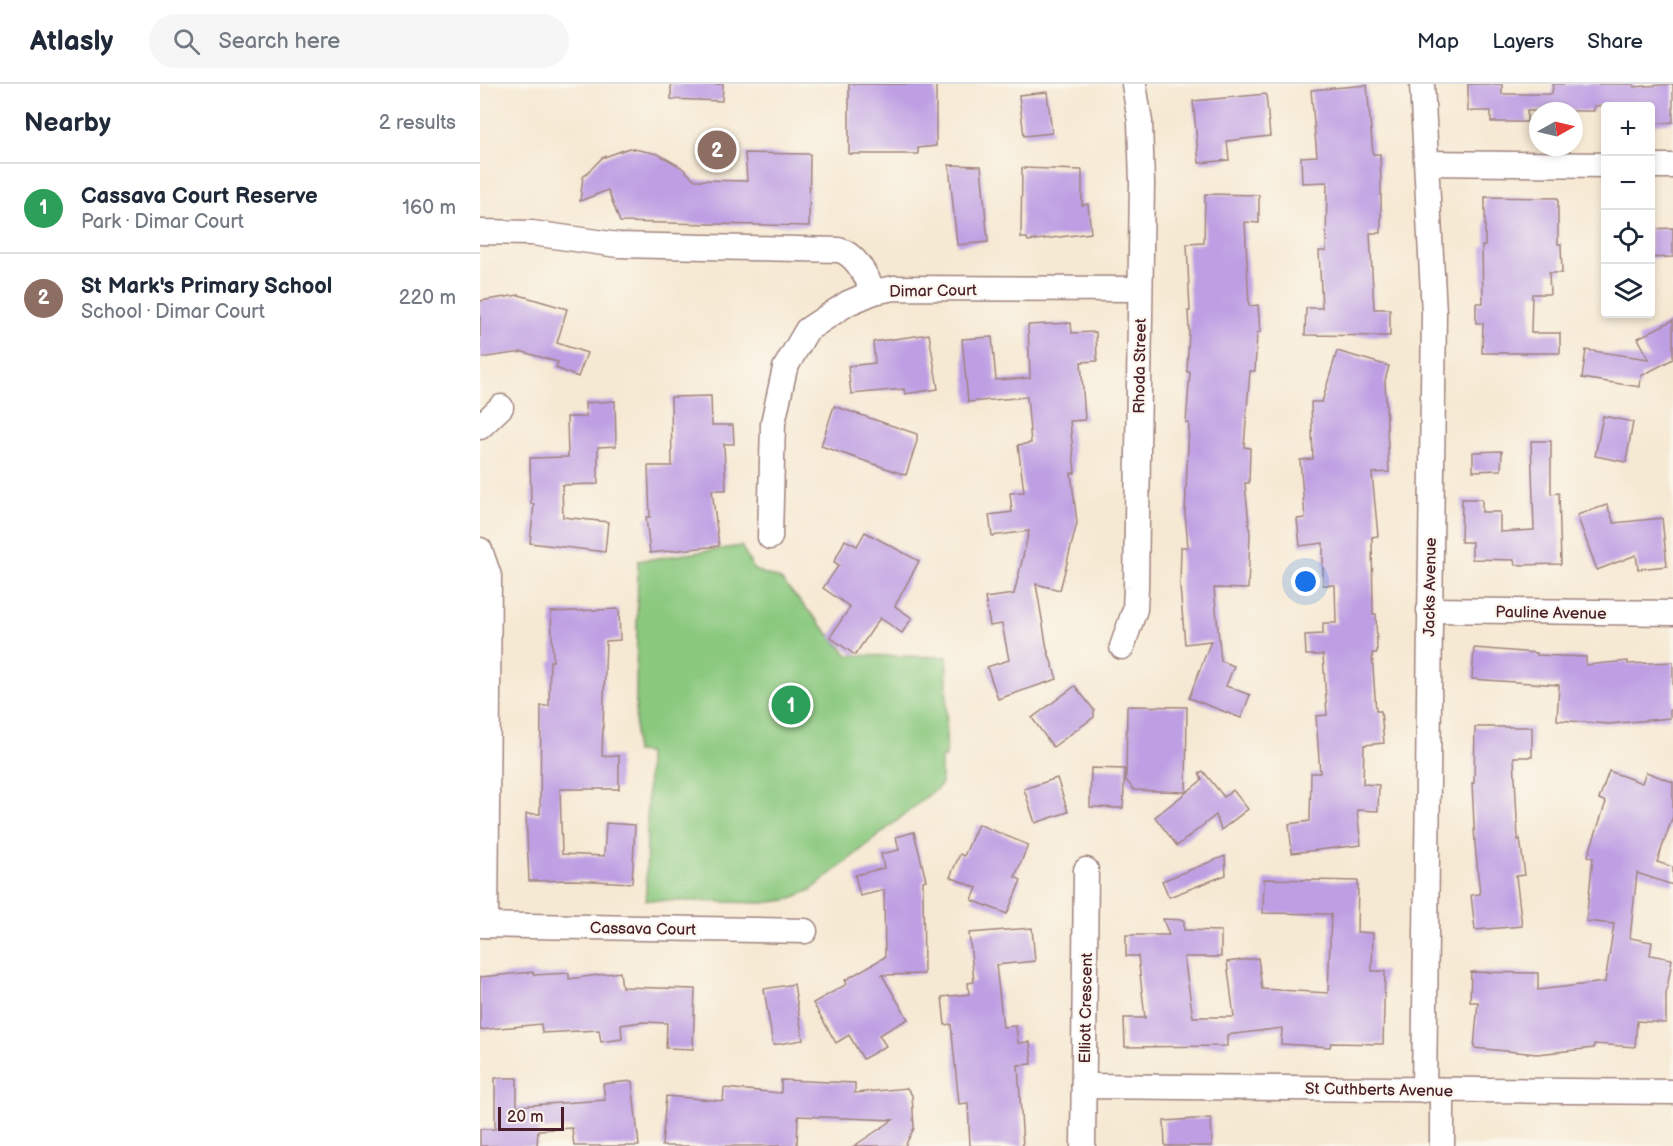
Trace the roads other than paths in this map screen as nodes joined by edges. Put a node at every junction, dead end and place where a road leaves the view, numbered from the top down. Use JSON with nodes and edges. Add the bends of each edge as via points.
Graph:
{"nodes":[{"id":1,"x":1134,"y":84,"type":"edge"},
{"id":2,"x":1422,"y":84,"type":"edge"},
{"id":3,"x":1427,"y":163,"type":"junction"},
{"id":4,"x":1601,"y":165,"type":"edge"},
{"id":5,"x":1655,"y":166,"type":"edge"},
{"id":6,"x":1673,"y":166,"type":"edge"},
{"id":7,"x":480,"y":232,"type":"edge"},
{"id":8,"x":1140,"y":289,"type":"junction"},
{"id":9,"x":874,"y":292,"type":"junction"},
{"id":10,"x":501,"y":407,"type":"dead end"},
{"id":11,"x":480,"y":427,"type":"edge"},
{"id":12,"x":770,"y":537,"type":"dead end"},
{"id":13,"x":480,"y":550,"type":"edge"},
{"id":14,"x":1429,"y":610,"type":"junction"},
{"id":15,"x":1673,"y":613,"type":"edge"},
{"id":16,"x":1122,"y":647,"type":"dead end"},
{"id":17,"x":1086,"y":870,"type":"dead end"},
{"id":18,"x":483,"y":925,"type":"edge"},
{"id":19,"x":805,"y":931,"type":"dead end"},
{"id":20,"x":1084,"y":1086,"type":"junction"},
{"id":21,"x":1433,"y":1090,"type":"junction"},
{"id":22,"x":1673,"y":1092,"type":"edge"},
{"id":23,"x":1083,"y":1146,"type":"edge"},
{"id":24,"x":1442,"y":1146,"type":"edge"}],
"edges":[{"from":1,"to":8,"type":"street","name":"Rhoda Street","via":[[1141,145]]},
{"from":2,"to":3,"type":"street","name":"Jacks Avenue"},
{"from":3,"to":4,"type":"street"},
{"from":3,"to":14,"type":"street","name":"Jacks Avenue","via":[[1434,313]]},
{"from":5,"to":6,"type":"street"},
{"from":7,"to":9,"type":"street","via":[[532,233],[618,245],[839,250],[858,264]]},
{"from":8,"to":9,"type":"street","name":"Dimar Court","via":[[894,288]]},
{"from":8,"to":16,"type":"street","name":"Rhoda Street","via":[[1135,609]]},
{"from":9,"to":12,"type":"street","name":"Dimar Court","via":[[848,303],[807,330],[785,368],[773,423]]},
{"from":10,"to":11,"type":"street"},
{"from":13,"to":18,"type":"street","via":[[489,576]]},
{"from":14,"to":15,"type":"street","name":"Pauline Avenue"},
{"from":14,"to":21,"type":"street","name":"Jacks Avenue"},
{"from":17,"to":20,"type":"street","name":"Elliott Crescent"},
{"from":18,"to":19,"type":"street","name":"Cassava Court"},
{"from":20,"to":21,"type":"street","name":"St Cuthberts Avenue"},
{"from":20,"to":23,"type":"street","name":"Elliott Crescent"},
{"from":21,"to":22,"type":"street","name":"St Cuthberts Avenue"},
{"from":21,"to":24,"type":"street","name":"Jacks Avenue"}]}
